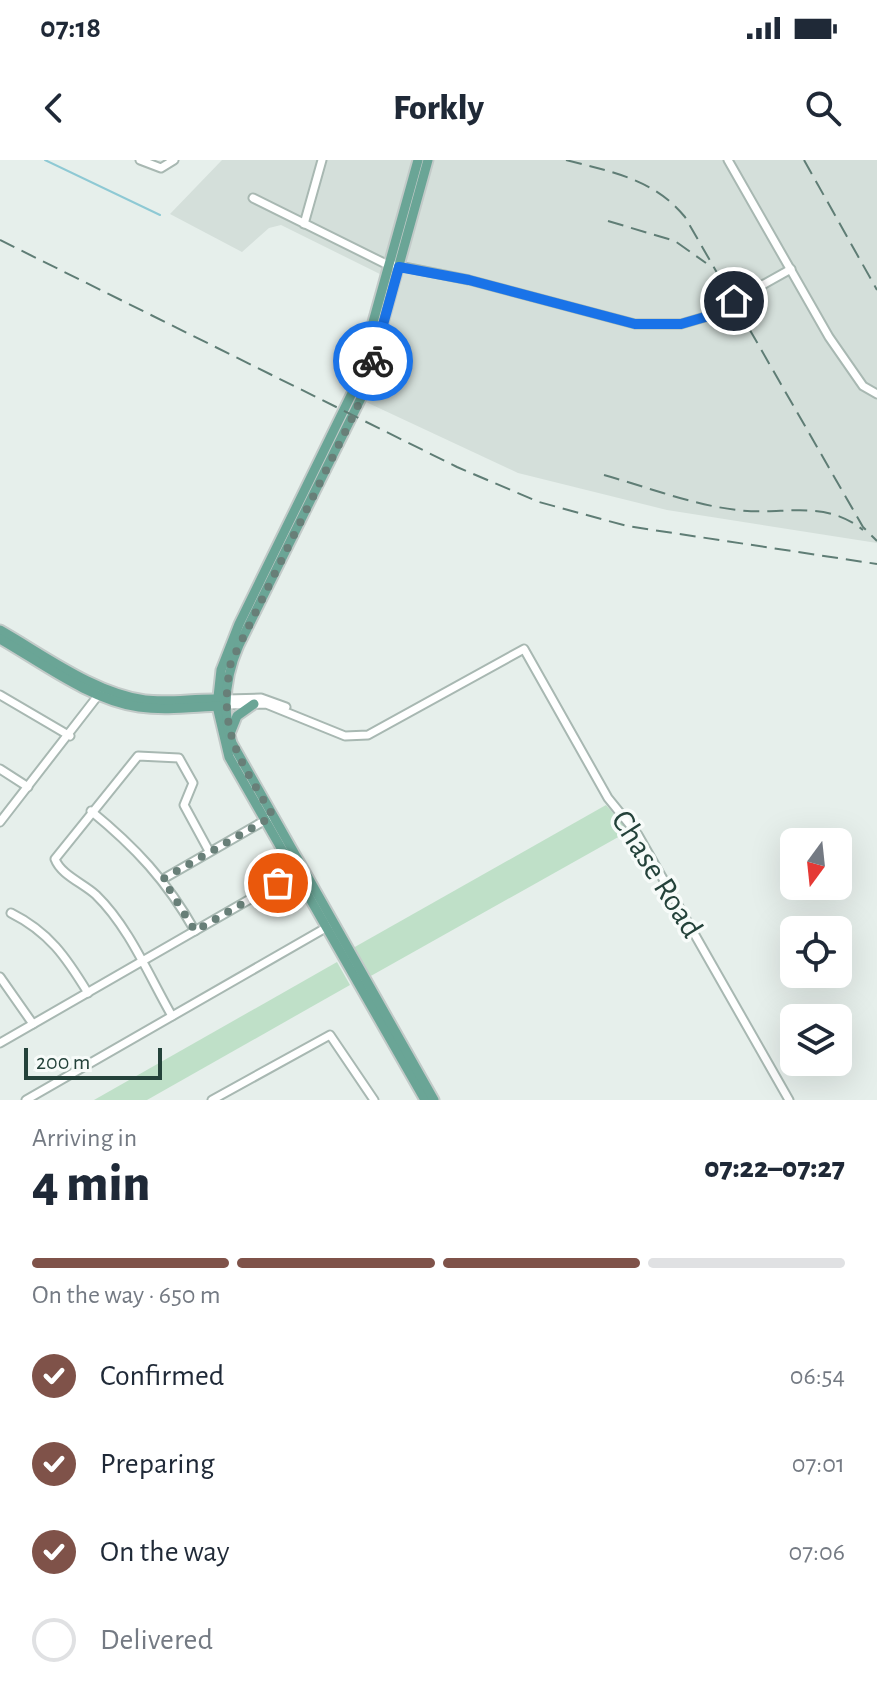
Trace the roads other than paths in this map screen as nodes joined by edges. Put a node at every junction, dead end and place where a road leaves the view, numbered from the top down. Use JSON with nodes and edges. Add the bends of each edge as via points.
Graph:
{"nodes":[{"id":1,"x":140,"y":160,"type":"edge"},
{"id":2,"x":174,"y":160,"type":"edge"},
{"id":3,"x":322,"y":160,"type":"edge"},
{"id":4,"x":418,"y":160,"type":"edge"},
{"id":5,"x":428,"y":160,"type":"edge"},
{"id":6,"x":728,"y":160,"type":"edge"},
{"id":7,"x":253,"y":198,"type":"dead end"},
{"id":8,"x":304,"y":224,"type":"junction"},
{"id":9,"x":395,"y":266,"type":"junction"},
{"id":10,"x":791,"y":269,"type":"junction"},
{"id":11,"x":877,"y":394,"type":"edge"},
{"id":12,"x":0,"y":630,"type":"edge"},
{"id":13,"x":0,"y":639,"type":"edge"},
{"id":14,"x":101,"y":691,"type":"junction"},
{"id":15,"x":0,"y":695,"type":"edge"},
{"id":16,"x":221,"y":702,"type":"junction"},
{"id":17,"x":254,"y":704,"type":"junction"},
{"id":18,"x":298,"y":715,"type":"junction"},
{"id":19,"x":70,"y":736,"type":"junction"},
{"id":20,"x":230,"y":738,"type":"junction"},
{"id":21,"x":0,"y":769,"type":"edge"},
{"id":22,"x":28,"y":787,"type":"junction"},
{"id":23,"x":91,"y":811,"type":"junction"},
{"id":24,"x":269,"y":818,"type":"junction"},
{"id":25,"x":0,"y":822,"type":"edge"},
{"id":26,"x":209,"y":851,"type":"junction"},
{"id":27,"x":163,"y":879,"type":"junction"},
{"id":28,"x":278,"y":883,"type":"dead end"},
{"id":29,"x":11,"y":913,"type":"dead end"},
{"id":30,"x":330,"y":926,"type":"junction"},
{"id":31,"x":195,"y":931,"type":"junction"},
{"id":32,"x":141,"y":962,"type":"junction"},
{"id":33,"x":0,"y":977,"type":"edge"},
{"id":34,"x":88,"y":993,"type":"junction"},
{"id":35,"x":172,"y":1016,"type":"junction"},
{"id":36,"x":33,"y":1024,"type":"junction"},
{"id":37,"x":0,"y":1043,"type":"edge"},
{"id":38,"x":26,"y":1100,"type":"edge"},
{"id":39,"x":212,"y":1100,"type":"edge"},
{"id":40,"x":374,"y":1100,"type":"edge"},
{"id":41,"x":425,"y":1100,"type":"edge"},
{"id":42,"x":434,"y":1100,"type":"edge"},
{"id":43,"x":789,"y":1100,"type":"edge"}],
"edges":[{"from":1,"to":2,"type":"street","via":[[161,168]]},
{"from":3,"to":8,"type":"street"},
{"from":4,"to":9,"type":"main road"},
{"from":5,"to":9,"type":"main road"},
{"from":6,"to":10,"type":"street"},
{"from":7,"to":8,"type":"street"},
{"from":8,"to":9,"type":"street"},
{"from":9,"to":10,"type":"street","via":[[655,326],[705,317]]},
{"from":9,"to":16,"type":"main road","via":[[349,401],[239,624],[221,670]]},
{"from":10,"to":11,"type":"street","via":[[853,373]]},
{"from":12,"to":14,"type":"main road"},
{"from":13,"to":14,"type":"main road"},
{"from":14,"to":16,"type":"main road","via":[[153,701]]},
{"from":14,"to":19,"type":"street"},
{"from":15,"to":19,"type":"street"},
{"from":16,"to":17,"type":"street"},
{"from":16,"to":18,"type":"street","via":[[261,698]]},
{"from":16,"to":20,"type":"main road"},
{"from":16,"to":24,"type":"main road","via":[[229,757]]},
{"from":17,"to":18,"type":"street"},
{"from":17,"to":20,"type":"main road","via":[[233,722]]},
{"from":18,"to":43,"type":"street","name":"Chase Road","via":[[345,736],[368,735],[524,649],[608,798],[638,835]]},
{"from":19,"to":22,"type":"street"},
{"from":20,"to":24,"type":"main road"},
{"from":21,"to":22,"type":"street"},
{"from":22,"to":25,"type":"street"},
{"from":23,"to":26,"type":"street","via":[[138,756],[179,758],[193,783],[184,805]]},
{"from":23,"to":27,"type":"street"},
{"from":23,"to":32,"type":"street","via":[[55,859],[58,868],[104,905]]},
{"from":24,"to":26,"type":"street"},
{"from":24,"to":30,"type":"main road"},
{"from":26,"to":27,"type":"street"},
{"from":27,"to":31,"type":"street"},
{"from":28,"to":31,"type":"street"},
{"from":29,"to":34,"type":"street","via":[[44,932]]},
{"from":30,"to":35,"type":"street"},
{"from":30,"to":41,"type":"main road"},
{"from":30,"to":42,"type":"main road"},
{"from":31,"to":32,"type":"street"},
{"from":32,"to":34,"type":"street"},
{"from":32,"to":35,"type":"street"},
{"from":33,"to":36,"type":"street"},
{"from":34,"to":36,"type":"street"},
{"from":35,"to":38,"type":"street"},
{"from":36,"to":37,"type":"street"},
{"from":39,"to":40,"type":"street","via":[[330,1035]]}]}
